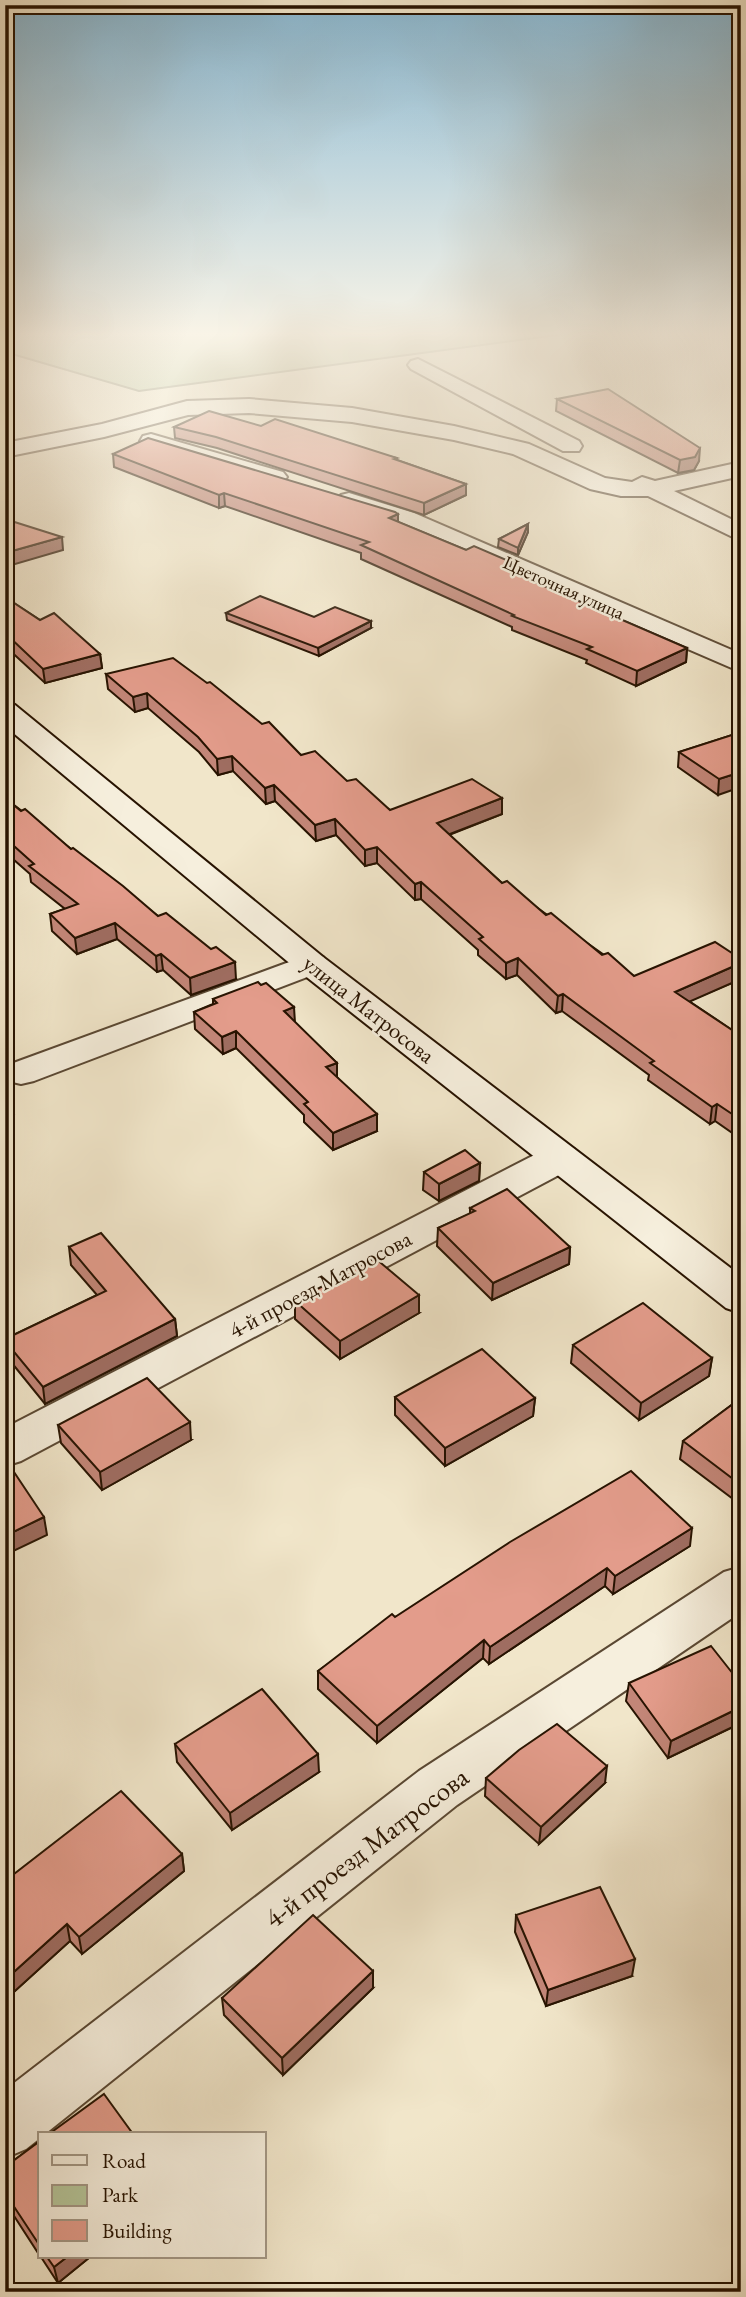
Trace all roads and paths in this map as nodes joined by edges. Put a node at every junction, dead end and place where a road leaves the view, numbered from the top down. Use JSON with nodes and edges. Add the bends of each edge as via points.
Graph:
{"nodes":[{"id":1,"x":54,"y":440,"type":"edge"},
{"id":2,"x":145,"y":440,"type":"edge"},
{"id":3,"x":477,"y":440,"type":"edge"},
{"id":4,"x":559,"y":440,"type":"edge"},
{"id":5,"x":5,"y":450,"type":"edge"},
{"id":6,"x":741,"y":469,"type":"edge"},
{"id":7,"x":300,"y":485,"type":"edge"},
{"id":8,"x":651,"y":489,"type":"junction"},
{"id":9,"x":326,"y":493,"type":"edge"},
{"id":10,"x":741,"y":534,"type":"edge"},
{"id":11,"x":741,"y":664,"type":"edge"},
{"id":12,"x":5,"y":711,"type":"edge"},
{"id":13,"x":311,"y":964,"type":"junction"},
{"id":14,"x":21,"y":1073,"type":"dead end"},
{"id":15,"x":561,"y":1158,"type":"junction"},
{"id":16,"x":741,"y":1298,"type":"edge"},
{"id":17,"x":5,"y":1450,"type":"edge"},
{"id":18,"x":741,"y":1586,"type":"edge"},
{"id":19,"x":5,"y":2128,"type":"edge"}],
"edges":[{"from":1,"to":5,"type":"street"},
{"from":2,"to":7,"type":"street"},
{"from":3,"to":8,"type":"street","via":[[521,449],[597,484]]},
{"from":4,"to":8,"type":"street"},
{"from":6,"to":8,"type":"street"},
{"from":8,"to":10,"type":"street"},
{"from":9,"to":11,"type":"street","name":"Цветочная улица","via":[[405,518]]},
{"from":12,"to":13,"type":"street","name":"улица Матросова"},
{"from":13,"to":14,"type":"street"},
{"from":13,"to":15,"type":"street","name":"улица Матросова"},
{"from":15,"to":16,"type":"street","name":"улица Матросова"},
{"from":15,"to":17,"type":"street","name":"4-й проезд Матросова"},
{"from":18,"to":19,"type":"street","name":"4-й проезд Матросова","via":[[438,1788]]}]}
